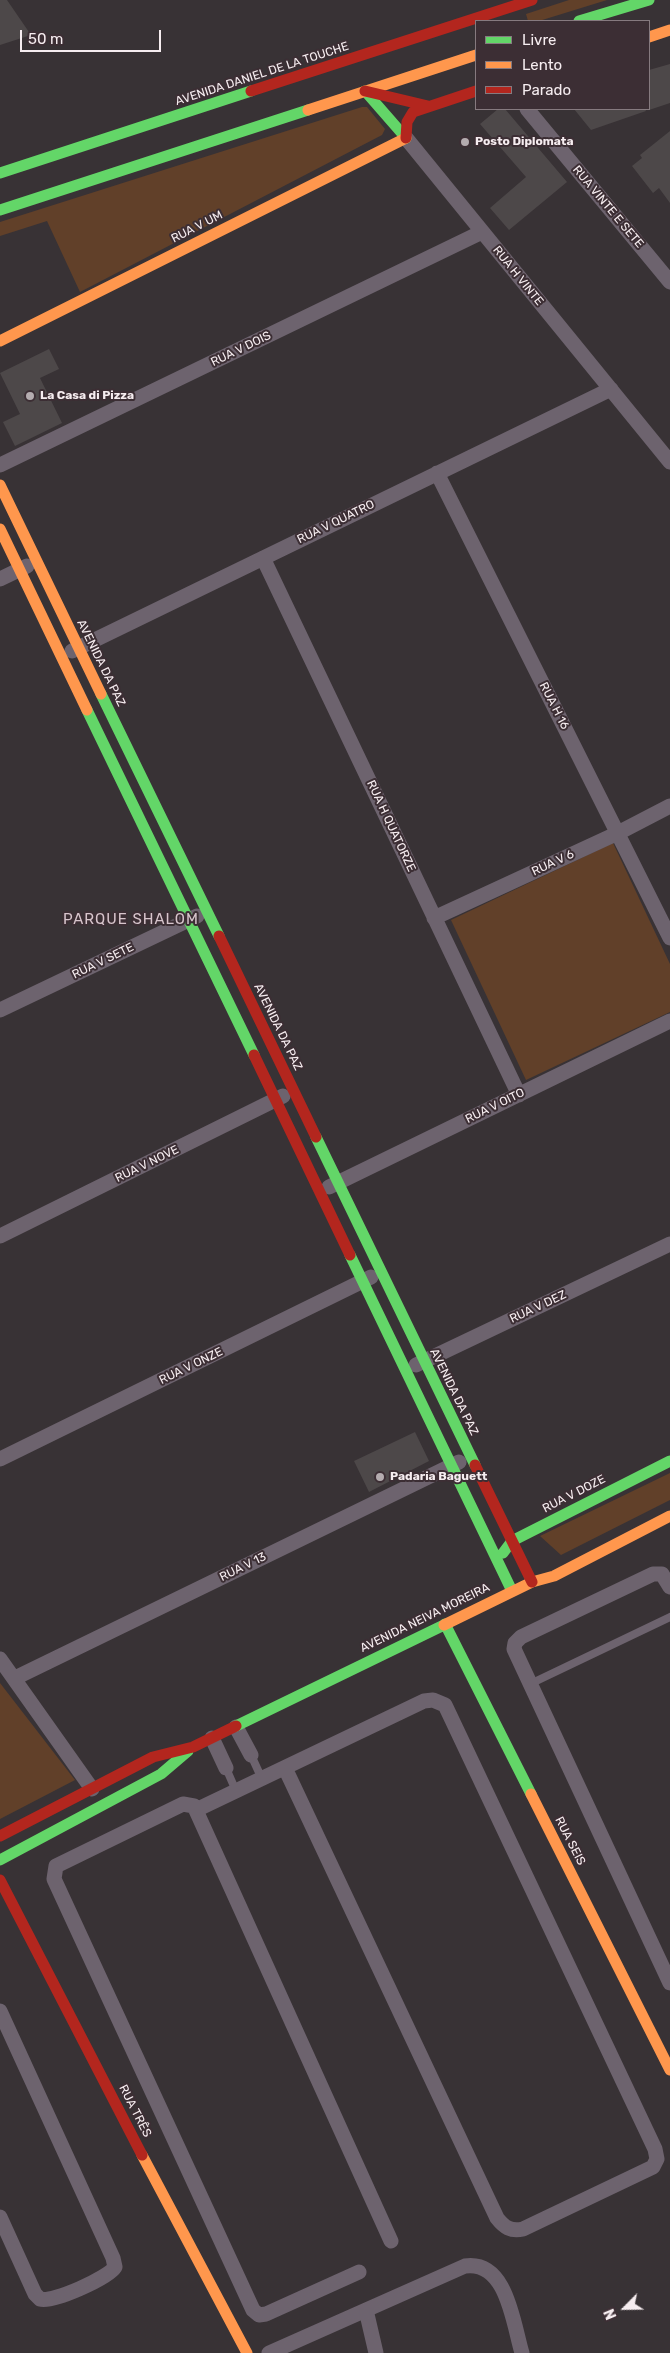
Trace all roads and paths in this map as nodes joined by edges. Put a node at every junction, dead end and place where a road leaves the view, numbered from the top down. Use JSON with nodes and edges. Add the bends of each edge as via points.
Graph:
{"nodes":[{"id":1,"x":532,"y":0,"type":"edge"},
{"id":2,"x":649,"y":0,"type":"edge"},
{"id":3,"x":582,"y":20,"type":"edge"},
{"id":4,"x":670,"y":30,"type":"edge"},
{"id":5,"x":650,"y":37,"type":"edge"},
{"id":6,"x":475,"y":55,"type":"edge"},
{"id":7,"x":365,"y":91,"type":"junction"},
{"id":8,"x":475,"y":91,"type":"edge"},
{"id":9,"x":428,"y":106,"type":"junction"},
{"id":10,"x":528,"y":110,"type":"edge"},
{"id":11,"x":406,"y":138,"type":"junction"},
{"id":12,"x":0,"y":173,"type":"edge"},
{"id":13,"x":0,"y":210,"type":"edge"},
{"id":14,"x":482,"y":232,"type":"junction"},
{"id":15,"x":670,"y":282,"type":"edge"},
{"id":16,"x":0,"y":341,"type":"edge"},
{"id":17,"x":611,"y":390,"type":"junction"},
{"id":18,"x":670,"y":462,"type":"edge"},
{"id":19,"x":0,"y":465,"type":"edge"},
{"id":20,"x":437,"y":473,"type":"junction"},
{"id":21,"x":0,"y":485,"type":"edge"},
{"id":22,"x":0,"y":529,"type":"edge"},
{"id":23,"x":263,"y":558,"type":"junction"},
{"id":24,"x":37,"y":561,"type":"junction"},
{"id":25,"x":20,"y":570,"type":"junction"},
{"id":26,"x":0,"y":579,"type":"edge"},
{"id":27,"x":79,"y":648,"type":"junction"},
{"id":28,"x":62,"y":656,"type":"junction"},
{"id":29,"x":670,"y":806,"type":"edge"},
{"id":30,"x":618,"y":833,"type":"junction"},
{"id":31,"x":207,"y":912,"type":"junction"},
{"id":32,"x":434,"y":918,"type":"junction"},
{"id":33,"x":189,"y":920,"type":"junction"},
{"id":34,"x":670,"y":938,"type":"edge"},
{"id":35,"x":0,"y":1010,"type":"edge"},
{"id":36,"x":670,"y":1022,"type":"edge"},
{"id":37,"x":294,"y":1091,"type":"junction"},
{"id":38,"x":519,"y":1095,"type":"junction"},
{"id":39,"x":276,"y":1100,"type":"junction"},
{"id":40,"x":338,"y":1182,"type":"junction"},
{"id":41,"x":320,"y":1192,"type":"junction"},
{"id":42,"x":0,"y":1236,"type":"edge"},
{"id":43,"x":670,"y":1244,"type":"edge"},
{"id":44,"x":381,"y":1272,"type":"junction"},
{"id":45,"x":363,"y":1282,"type":"junction"},
{"id":46,"x":424,"y":1361,"type":"junction"},
{"id":47,"x":406,"y":1370,"type":"junction"},
{"id":48,"x":470,"y":1457,"type":"junction"},
{"id":49,"x":0,"y":1459,"type":"edge"},
{"id":50,"x":670,"y":1461,"type":"edge"},
{"id":51,"x":452,"y":1465,"type":"junction"},
{"id":52,"x":670,"y":1516,"type":"edge"},
{"id":53,"x":512,"y":1541,"type":"junction"},
{"id":54,"x":497,"y":1560,"type":"junction"},
{"id":55,"x":532,"y":1582,"type":"junction"},
{"id":56,"x":669,"y":1583,"type":"edge"},
{"id":57,"x":512,"y":1591,"type":"junction"},
{"id":58,"x":670,"y":1616,"type":"edge"},
{"id":59,"x":446,"y":1624,"type":"junction"},
{"id":60,"x":0,"y":1659,"type":"edge"},
{"id":61,"x":15,"y":1678,"type":"junction"},
{"id":62,"x":530,"y":1684,"type":"junction"},
{"id":63,"x":236,"y":1727,"type":"junction"},
{"id":64,"x":212,"y":1738,"type":"junction"},
{"id":65,"x":193,"y":1747,"type":"junction"},
{"id":66,"x":251,"y":1755,"type":"joint"},
{"id":67,"x":226,"y":1768,"type":"joint"},
{"id":68,"x":285,"y":1768,"type":"junction"},
{"id":69,"x":262,"y":1779,"type":"junction"},
{"id":70,"x":92,"y":1789,"type":"junction"},
{"id":71,"x":236,"y":1791,"type":"junction"},
{"id":72,"x":196,"y":1810,"type":"junction"},
{"id":73,"x":0,"y":1836,"type":"edge"},
{"id":74,"x":0,"y":1860,"type":"edge"},
{"id":75,"x":0,"y":1880,"type":"edge"},
{"id":76,"x":670,"y":1983,"type":"edge"},
{"id":77,"x":0,"y":2011,"type":"edge"},
{"id":78,"x":670,"y":2070,"type":"edge"},
{"id":79,"x":0,"y":2217,"type":"edge"},
{"id":80,"x":391,"y":2241,"type":"dead end"},
{"id":81,"x":359,"y":2272,"type":"dead end"},
{"id":82,"x":366,"y":2310,"type":"junction"},
{"id":83,"x":247,"y":2353,"type":"edge"},
{"id":84,"x":269,"y":2353,"type":"edge"},
{"id":85,"x":376,"y":2353,"type":"edge"},
{"id":86,"x":522,"y":2353,"type":"edge"}],
"edges":[{"from":1,"to":12,"type":"street","name":"AVENIDA DANIEL DE LA TOUCHE"},
{"from":2,"to":3,"type":"street"},
{"from":4,"to":5,"type":"street"},
{"from":6,"to":7,"type":"street"},
{"from":7,"to":9,"type":"street"},
{"from":7,"to":11,"type":"street","name":"RUA H VINTE"},
{"from":7,"to":13,"type":"street"},
{"from":8,"to":9,"type":"street"},
{"from":9,"to":11,"type":"street","via":[[409,116]]},
{"from":10,"to":15,"type":"street","name":"RUA VINTE E SETE"},
{"from":11,"to":14,"type":"street","name":"RUA H VINTE"},
{"from":11,"to":16,"type":"street","name":"RUA V UM"},
{"from":14,"to":17,"type":"street","name":"RUA H VINTE"},
{"from":14,"to":19,"type":"street","name":"RUA V DOIS"},
{"from":17,"to":18,"type":"street","name":"RUA H VINTE"},
{"from":17,"to":20,"type":"street","name":"RUA V QUATRO"},
{"from":20,"to":23,"type":"street","name":"RUA V QUATRO"},
{"from":20,"to":30,"type":"street","name":"RUA H 16"},
{"from":21,"to":24,"type":"street","name":"AVENIDA DA PAZ"},
{"from":22,"to":25,"type":"street"},
{"from":23,"to":27,"type":"street","name":"RUA V QUATRO"},
{"from":23,"to":32,"type":"street","name":"RUA H QUATORZE"},
{"from":24,"to":25,"type":"street"},
{"from":24,"to":27,"type":"street","name":"AVENIDA DA PAZ"},
{"from":25,"to":26,"type":"street"},
{"from":25,"to":28,"type":"street"},
{"from":27,"to":28,"type":"street","name":"RUA V QUATRO"},
{"from":27,"to":31,"type":"street","name":"AVENIDA DA PAZ"},
{"from":28,"to":33,"type":"street"},
{"from":29,"to":30,"type":"street","name":"RUA V 6"},
{"from":30,"to":32,"type":"street","name":"RUA V 6"},
{"from":30,"to":34,"type":"street","name":"RUA H 16"},
{"from":31,"to":33,"type":"street","name":"RUA V SETE"},
{"from":31,"to":37,"type":"street","name":"AVENIDA DA PAZ"},
{"from":32,"to":38,"type":"street","name":"RUA H QUATORZE"},
{"from":33,"to":35,"type":"street","name":"RUA V SETE"},
{"from":33,"to":39,"type":"street"},
{"from":36,"to":38,"type":"street","name":"RUA V OITO"},
{"from":37,"to":39,"type":"street","name":"RUA V NOVE"},
{"from":37,"to":40,"type":"street","name":"AVENIDA DA PAZ"},
{"from":38,"to":40,"type":"street","name":"RUA V OITO"},
{"from":39,"to":41,"type":"street"},
{"from":39,"to":42,"type":"street","name":"RUA V NOVE"},
{"from":40,"to":41,"type":"street","name":"RUA V OITO"},
{"from":40,"to":44,"type":"street","name":"AVENIDA DA PAZ"},
{"from":41,"to":45,"type":"street"},
{"from":43,"to":46,"type":"street","name":"RUA V DEZ"},
{"from":44,"to":45,"type":"street","name":"RUA V ONZE"},
{"from":44,"to":46,"type":"street","name":"AVENIDA DA PAZ"},
{"from":45,"to":47,"type":"street"},
{"from":45,"to":49,"type":"street","name":"RUA V ONZE"},
{"from":46,"to":47,"type":"street","name":"RUA V DEZ"},
{"from":46,"to":48,"type":"street","name":"AVENIDA DA PAZ"},
{"from":47,"to":51,"type":"street"},
{"from":48,"to":51,"type":"street","name":"RUA V 13"},
{"from":48,"to":53,"type":"street","name":"AVENIDA DA PAZ"},
{"from":50,"to":53,"type":"street","name":"RUA V DOZE"},
{"from":51,"to":54,"type":"street"},
{"from":51,"to":61,"type":"street","name":"RUA V 13"},
{"from":52,"to":55,"type":"street","name":"AVENIDA NEIVA MOREIRA","via":[[554,1576]]},
{"from":53,"to":54,"type":"street","name":"RUA V DOZE"},
{"from":53,"to":55,"type":"street","name":"AVENIDA DA PAZ"},
{"from":54,"to":57,"type":"street"},
{"from":55,"to":57,"type":"street","name":"AVENIDA NEIVA MOREIRA"},
{"from":56,"to":62,"type":"street","via":[[659,1572],[653,1574],[517,1640],[514,1649]]},
{"from":57,"to":59,"type":"street","name":"AVENIDA NEIVA MOREIRA"},
{"from":58,"to":62,"type":"lane"},
{"from":59,"to":63,"type":"street","name":"AVENIDA NEIVA MOREIRA"},
{"from":59,"to":78,"type":"street","name":"RUA SEIS"},
{"from":60,"to":61,"type":"street"},
{"from":61,"to":70,"type":"street"},
{"from":62,"to":76,"type":"street"},
{"from":63,"to":64,"type":"street","name":"AVENIDA NEIVA MOREIRA"},
{"from":63,"to":66,"type":"street"},
{"from":64,"to":65,"type":"street","name":"AVENIDA NEIVA MOREIRA"},
{"from":64,"to":67,"type":"street"},
{"from":65,"to":70,"type":"street","name":"AVENIDA NEIVA MOREIRA","via":[[153,1757]]},
{"from":65,"to":74,"type":"street","name":"AVENIDA NEIVA MOREIRA","via":[[161,1774]]},
{"from":66,"to":69,"type":"lane"},
{"from":67,"to":71,"type":"lane"},
{"from":68,"to":68,"type":"street","via":[[497,2218],[504,2226],[523,2229],[653,2167],[657,2159],[655,2150],[445,1705],[433,1700],[424,1701]]},
{"from":68,"to":69,"type":"street"},
{"from":69,"to":71,"type":"street"},
{"from":70,"to":73,"type":"street","name":"AVENIDA NEIVA MOREIRA"},
{"from":71,"to":72,"type":"street"},
{"from":72,"to":80,"type":"street"},
{"from":72,"to":81,"type":"street","via":[[190,1804],[183,1804],[58,1864],[54,1878],[255,2312],[266,2314]]},
{"from":75,"to":83,"type":"street","name":"RUA TRÊS"},
{"from":77,"to":79,"type":"street","via":[[115,2267],[107,2275],[53,2300],[40,2299]]},
{"from":82,"to":84,"type":"street"},
{"from":82,"to":85,"type":"street"},
{"from":82,"to":86,"type":"street","via":[[465,2266],[475,2265],[497,2278]]}]}
